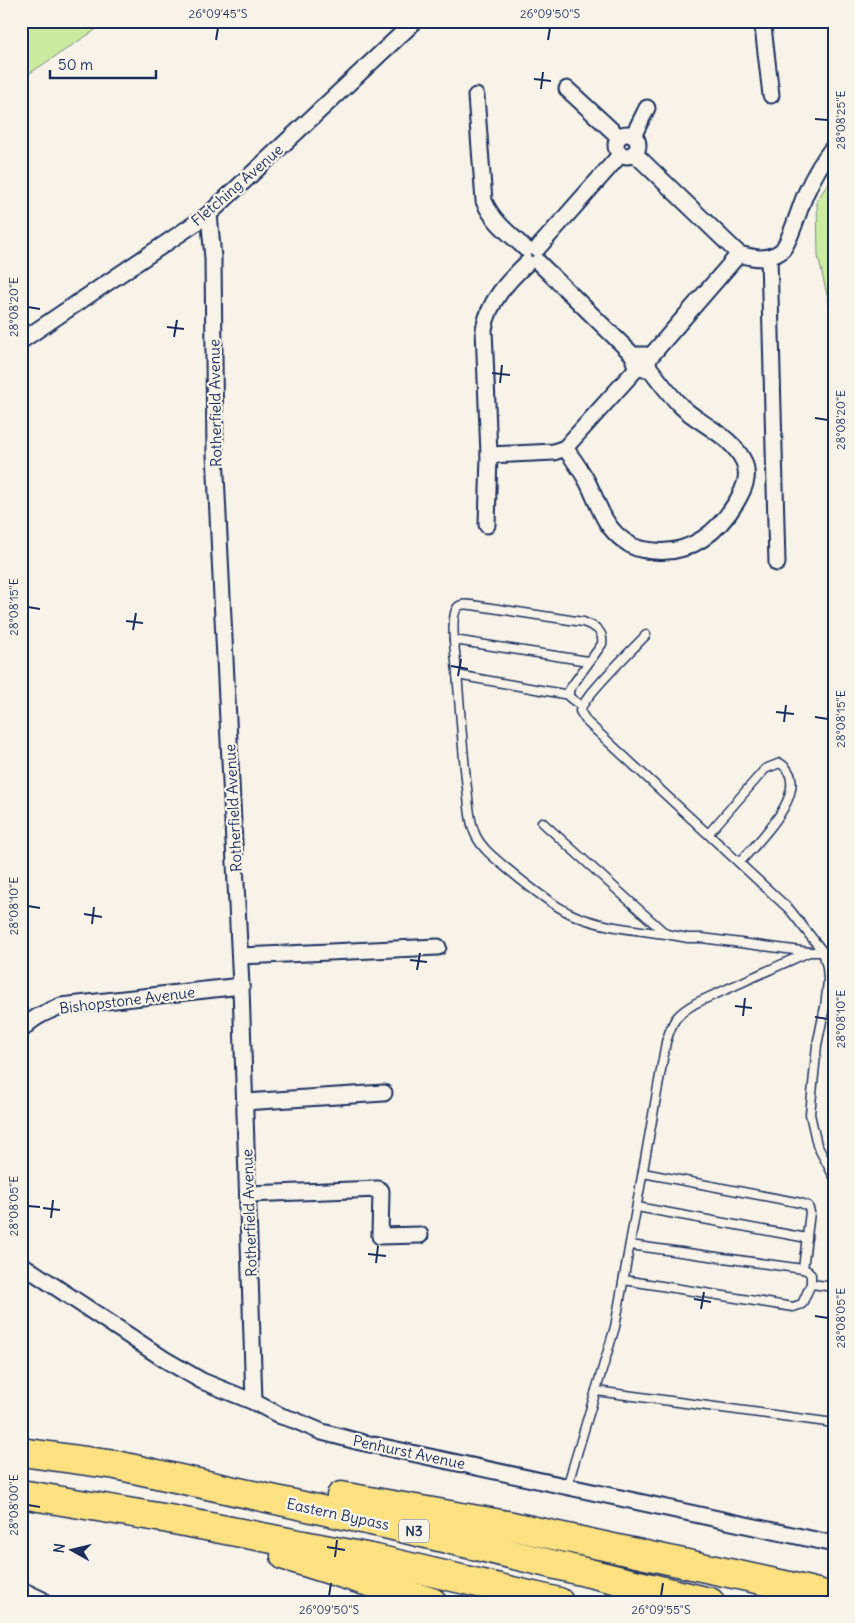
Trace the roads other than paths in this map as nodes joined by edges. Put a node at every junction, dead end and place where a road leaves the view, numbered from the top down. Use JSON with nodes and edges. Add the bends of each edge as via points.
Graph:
{"nodes":[{"id":1,"x":766,"y":21,"type":"edge"},
{"id":2,"x":411,"y":25,"type":"dead end"},
{"id":3,"x":567,"y":89,"type":"dead end"},
{"id":4,"x":771,"y":94,"type":"dead end"},
{"id":5,"x":476,"y":96,"type":"dead end"},
{"id":6,"x":647,"y":108,"type":"dead end"},
{"id":7,"x":626,"y":137,"type":"junction"},
{"id":8,"x":834,"y":146,"type":"edge"},
{"id":9,"x":627,"y":154,"type":"junction"},
{"id":10,"x":209,"y":214,"type":"junction"},
{"id":11,"x":739,"y":254,"type":"junction"},
{"id":12,"x":532,"y":256,"type":"junction"},
{"id":13,"x":769,"y":257,"type":"junction"},
{"id":14,"x":21,"y":340,"type":"edge"},
{"id":15,"x":642,"y":363,"type":"junction"},
{"id":16,"x":565,"y":448,"type":"junction"},
{"id":17,"x":489,"y":455,"type":"junction"},
{"id":18,"x":487,"y":525,"type":"dead end"},
{"id":19,"x":777,"y":563,"type":"dead end"},
{"id":20,"x":646,"y":635,"type":"dead end"},
{"id":21,"x":454,"y":640,"type":"junction"},
{"id":22,"x":588,"y":662,"type":"junction"},
{"id":23,"x":457,"y":675,"type":"junction"},
{"id":24,"x":569,"y":695,"type":"junction"},
{"id":25,"x":581,"y":706,"type":"junction"},
{"id":26,"x":542,"y":822,"type":"dead end"},
{"id":27,"x":709,"y":833,"type":"junction"},
{"id":28,"x":740,"y":862,"type":"junction"},
{"id":29,"x":666,"y":934,"type":"junction"},
{"id":30,"x":438,"y":947,"type":"dead end"},
{"id":31,"x":809,"y":952,"type":"junction"},
{"id":32,"x":824,"y":952,"type":"junction"},
{"id":33,"x":240,"y":956,"type":"junction"},
{"id":34,"x":241,"y":986,"type":"junction"},
{"id":35,"x":21,"y":1031,"type":"edge"},
{"id":36,"x":384,"y":1094,"type":"dead end"},
{"id":37,"x":245,"y":1102,"type":"junction"},
{"id":38,"x":643,"y":1173,"type":"junction"},
{"id":39,"x":834,"y":1177,"type":"edge"},
{"id":40,"x":248,"y":1194,"type":"junction"},
{"id":41,"x":637,"y":1207,"type":"junction"},
{"id":42,"x":420,"y":1235,"type":"dead end"},
{"id":43,"x":807,"y":1238,"type":"junction"},
{"id":44,"x":630,"y":1245,"type":"junction"},
{"id":45,"x":21,"y":1264,"type":"edge"},
{"id":46,"x":802,"y":1269,"type":"junction"},
{"id":47,"x":624,"y":1280,"type":"junction"},
{"id":48,"x":810,"y":1284,"type":"junction"},
{"id":49,"x":834,"y":1287,"type":"edge"},
{"id":50,"x":596,"y":1391,"type":"junction"},
{"id":51,"x":254,"y":1402,"type":"junction"},
{"id":52,"x":833,"y":1424,"type":"edge"},
{"id":53,"x":21,"y":1452,"type":"edge"},
{"id":54,"x":116,"y":1465,"type":"junction"},
{"id":55,"x":567,"y":1487,"type":"junction"},
{"id":56,"x":21,"y":1494,"type":"edge"},
{"id":57,"x":169,"y":1519,"type":"junction"},
{"id":58,"x":834,"y":1544,"type":"edge"},
{"id":59,"x":834,"y":1578,"type":"edge"},
{"id":60,"x":21,"y":1593,"type":"edge"},
{"id":61,"x":834,"y":1598,"type":"edge"},
{"id":62,"x":40,"y":1602,"type":"edge"},
{"id":63,"x":432,"y":1602,"type":"edge"},
{"id":64,"x":559,"y":1602,"type":"edge"},
{"id":65,"x":710,"y":1602,"type":"edge"},
{"id":66,"x":827,"y":1602,"type":"edge"}],
"edges":[{"from":1,"to":4,"type":"street","via":[[763,26]]},
{"from":2,"to":10,"type":"street","name":"Fletching Avenue"},
{"from":3,"to":7,"type":"street"},
{"from":5,"to":12,"type":"street","via":[[484,201],[498,224]]},
{"from":6,"to":7,"type":"street"},
{"from":7,"to":9,"type":"street","via":[[638,144]]},
{"from":8,"to":13,"type":"street","via":[[807,192],[789,239],[781,252]]},
{"from":9,"to":11,"type":"street"},
{"from":9,"to":12,"type":"street"},
{"from":10,"to":14,"type":"street","name":"Fletching Avenue"},
{"from":10,"to":33,"type":"street","name":"Rotherfield Avenue","via":[[213,258],[215,454]]},
{"from":11,"to":13,"type":"street","via":[[756,259]]},
{"from":11,"to":15,"type":"street"},
{"from":12,"to":15,"type":"street"},
{"from":12,"to":17,"type":"street","via":[[503,287],[486,318]]},
{"from":13,"to":19,"type":"street"},
{"from":15,"to":16,"type":"street"},
{"from":15,"to":16,"type":"street","via":[[683,409],[727,441],[743,461],[746,473],[744,487],[713,532],[680,550],[640,550],[625,542],[603,518],[588,482]]},
{"from":16,"to":17,"type":"street","via":[[554,452]]},
{"from":17,"to":18,"type":"street"},
{"from":20,"to":25,"type":"lane"},
{"from":21,"to":22,"type":"lane"},
{"from":21,"to":22,"type":"lane","via":[[454,611],[463,604],[583,622],[595,626],[603,637],[602,644]]},
{"from":21,"to":23,"type":"lane"},
{"from":22,"to":24,"type":"lane"},
{"from":23,"to":24,"type":"lane"},
{"from":23,"to":29,"type":"lane","via":[[470,817],[476,836],[491,856],[570,913],[628,929]]},
{"from":24,"to":25,"type":"lane"},
{"from":25,"to":27,"type":"lane","via":[[580,712],[587,722]]},
{"from":26,"to":29,"type":"lane"},
{"from":27,"to":28,"type":"lane"},
{"from":27,"to":28,"type":"lane","via":[[765,769],[780,763],[787,768],[791,786],[780,814]]},
{"from":28,"to":32,"type":"lane","via":[[790,910]]},
{"from":29,"to":31,"type":"lane"},
{"from":30,"to":33,"type":"street"},
{"from":31,"to":32,"type":"lane"},
{"from":31,"to":38,"type":"lane","via":[[696,1003],[673,1021],[666,1042]]},
{"from":32,"to":39,"type":"lane","via":[[828,981],[810,1114],[817,1145]]},
{"from":33,"to":34,"type":"street","name":"Rotherfield Avenue"},
{"from":34,"to":35,"type":"street","name":"Bishopstone Avenue","via":[[61,1006],[39,1016]]},
{"from":34,"to":37,"type":"street","name":"Rotherfield Avenue"},
{"from":36,"to":37,"type":"street"},
{"from":37,"to":40,"type":"street","name":"Rotherfield Avenue"},
{"from":38,"to":41,"type":"lane"},
{"from":38,"to":43,"type":"lane","via":[[801,1202],[808,1206],[810,1212]]},
{"from":40,"to":42,"type":"street","via":[[378,1189],[381,1191],[380,1236]]},
{"from":40,"to":51,"type":"street","name":"Rotherfield Avenue"},
{"from":41,"to":43,"type":"lane"},
{"from":41,"to":44,"type":"lane"},
{"from":43,"to":46,"type":"lane"},
{"from":44,"to":46,"type":"lane"},
{"from":44,"to":47,"type":"lane"},
{"from":45,"to":51,"type":"street","name":"Penhurst Avenue","via":[[164,1360],[202,1381]]},
{"from":46,"to":48,"type":"lane","via":[[811,1275]]},
{"from":47,"to":48,"type":"lane","via":[[794,1307],[802,1304]]},
{"from":47,"to":50,"type":"lane","via":[[615,1326]]},
{"from":48,"to":49,"type":"lane"},
{"from":50,"to":52,"type":"lane"},
{"from":50,"to":55,"type":"lane"},
{"from":51,"to":55,"type":"street","name":"Penhurst Avenue","via":[[322,1432]]},
{"from":53,"to":54,"type":"highway","name":"Eastern Bypass","number":"N3"},
{"from":54,"to":61,"type":"highway","bridge":true,"via":[[322,1493],[507,1525]]},
{"from":54,"to":65,"type":"highway","name":"Eastern Bypass","number":"N3","via":[[385,1524]]},
{"from":55,"to":58,"type":"street","name":"Penhurst Avenue"},
{"from":56,"to":57,"type":"highway","number":"N3"},
{"from":57,"to":63,"type":"highway"},
{"from":57,"to":64,"type":"highway","number":"N3","via":[[376,1559]]},
{"from":59,"to":66,"type":"main road"},
{"from":60,"to":62,"type":"main road"}]}
